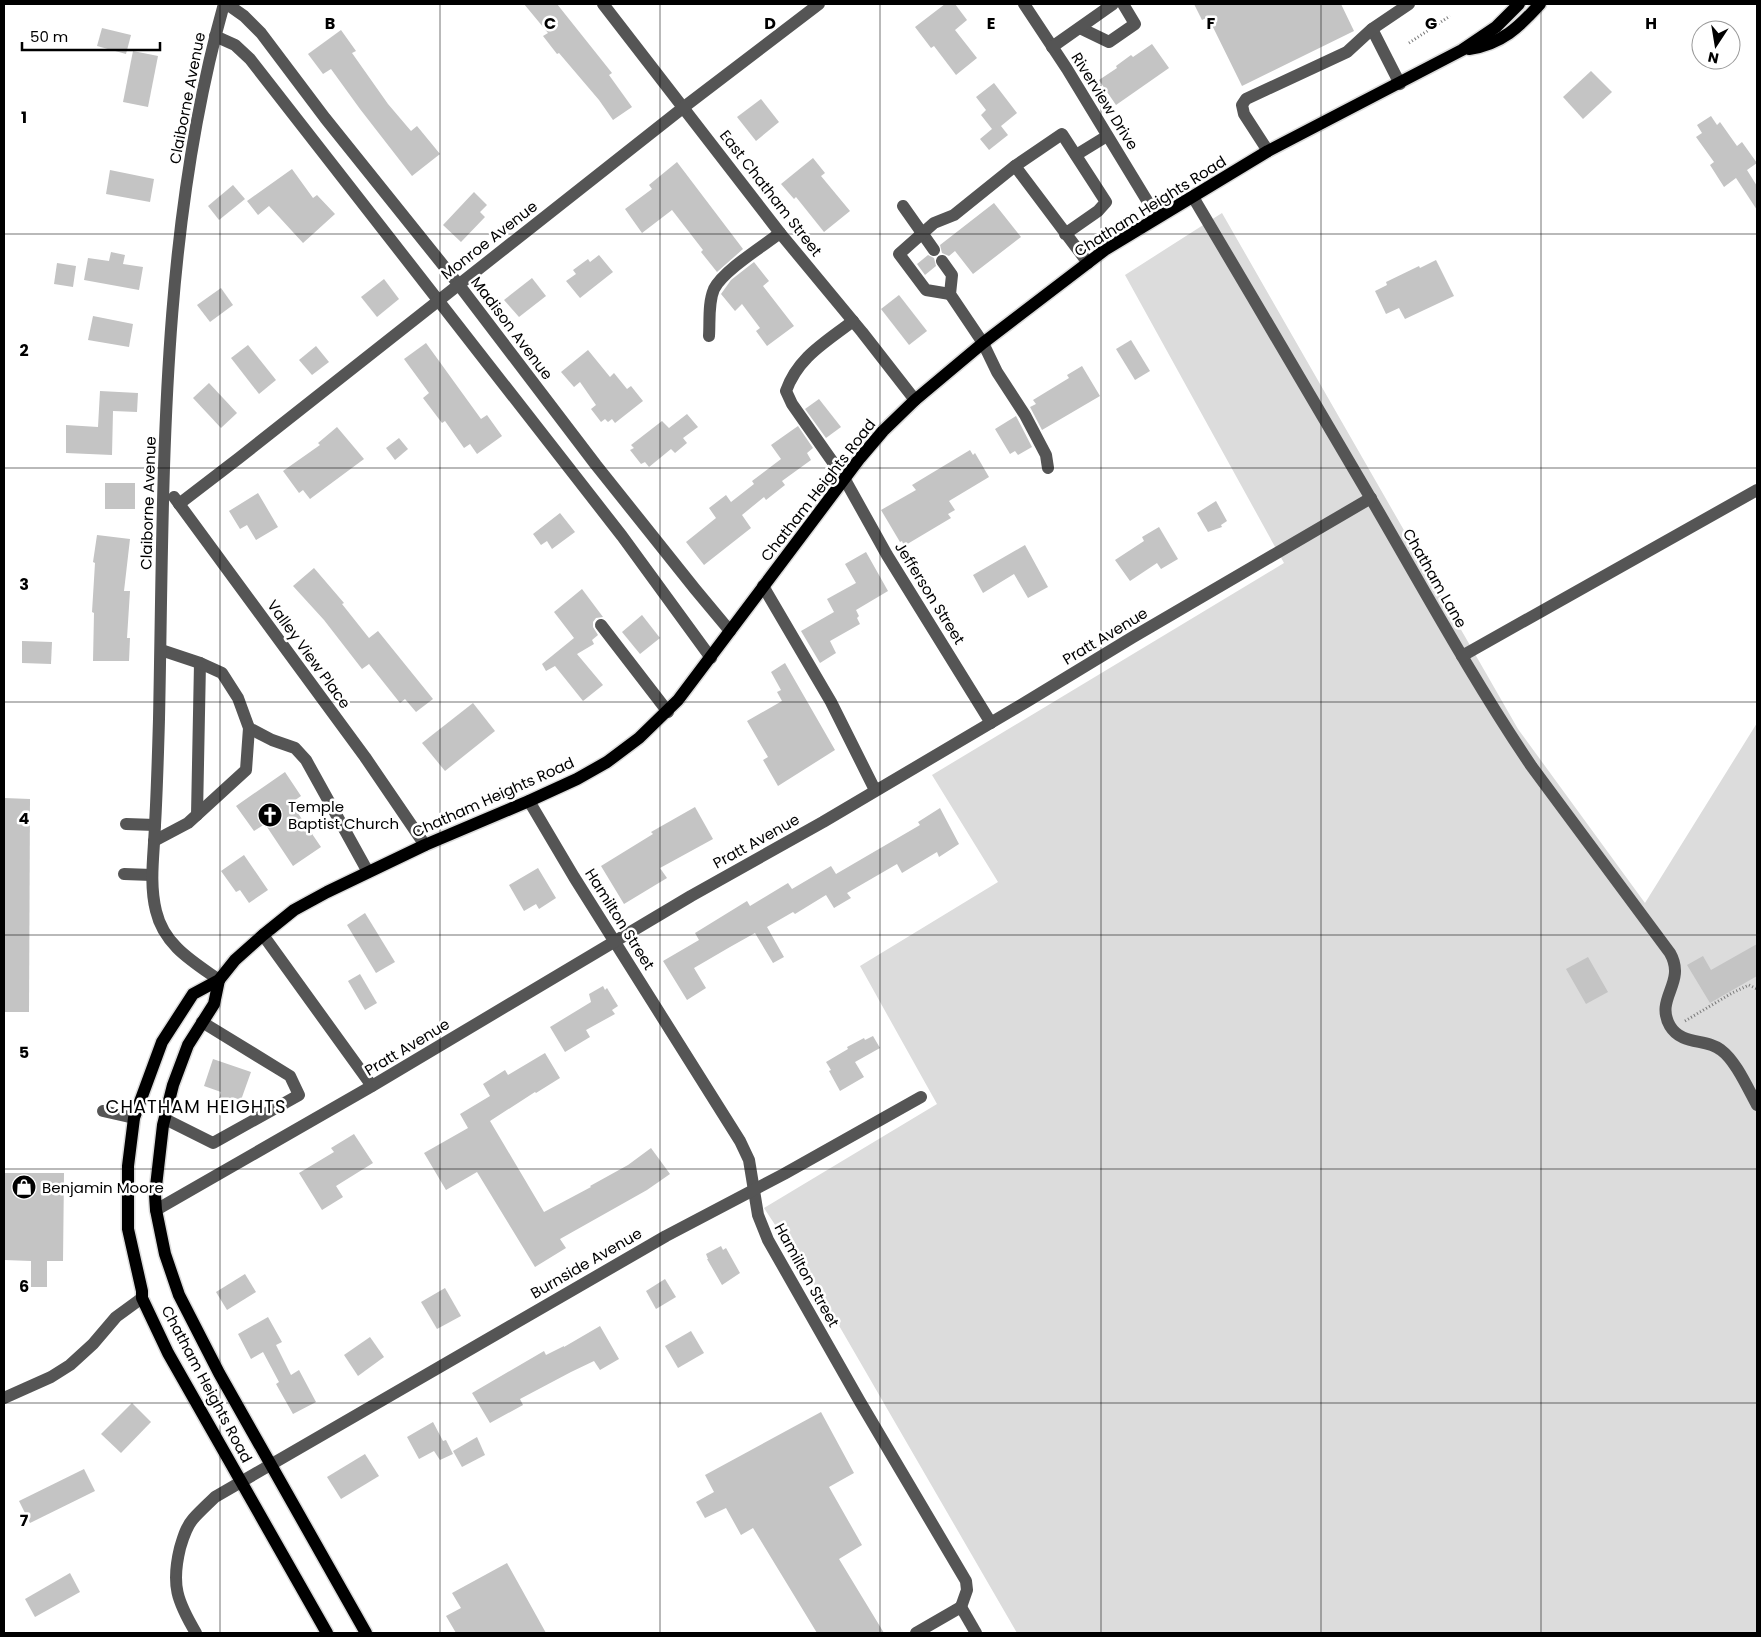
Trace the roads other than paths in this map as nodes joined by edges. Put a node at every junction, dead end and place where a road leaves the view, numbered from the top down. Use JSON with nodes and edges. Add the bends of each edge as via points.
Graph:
{"nodes":[{"id":1,"x":225,"y":4,"type":"edge"},
{"id":2,"x":603,"y":4,"type":"edge"},
{"id":3,"x":820,"y":4,"type":"edge"},
{"id":4,"x":1024,"y":4,"type":"edge"},
{"id":5,"x":1113,"y":4,"type":"edge"},
{"id":6,"x":1123,"y":4,"type":"edge"},
{"id":7,"x":1409,"y":4,"type":"edge"},
{"id":8,"x":1519,"y":4,"type":"edge"},
{"id":9,"x":1540,"y":4,"type":"edge"},
{"id":10,"x":1080,"y":28,"type":"junction"},
{"id":11,"x":1372,"y":29,"type":"junction"},
{"id":12,"x":215,"y":36,"type":"junction"},
{"id":13,"x":1052,"y":47,"type":"junction"},
{"id":14,"x":1462,"y":50,"type":"junction"},
{"id":15,"x":1400,"y":84,"type":"junction"},
{"id":16,"x":684,"y":107,"type":"junction"},
{"id":17,"x":1107,"y":136,"type":"junction"},
{"id":18,"x":1268,"y":151,"type":"junction"},
{"id":19,"x":1076,"y":155,"type":"junction"},
{"id":20,"x":1015,"y":166,"type":"junction"},
{"id":21,"x":1193,"y":197,"type":"junction"},
{"id":22,"x":903,"y":206,"type":"dead end"},
{"id":23,"x":1156,"y":217,"type":"junction"},
{"id":24,"x":780,"y":233,"type":"junction"},
{"id":25,"x":922,"y":234,"type":"junction"},
{"id":26,"x":1065,"y":234,"type":"junction"},
{"id":27,"x":934,"y":250,"type":"dead end"},
{"id":28,"x":942,"y":261,"type":"dead end"},
{"id":29,"x":1088,"y":263,"type":"junction"},
{"id":30,"x":459,"y":285,"type":"junction"},
{"id":31,"x":950,"y":294,"type":"junction"},
{"id":32,"x":438,"y":301,"type":"junction"},
{"id":33,"x":853,"y":321,"type":"junction"},
{"id":34,"x":709,"y":336,"type":"dead end"},
{"id":35,"x":983,"y":343,"type":"junction"},
{"id":36,"x":915,"y":400,"type":"junction"},
{"id":37,"x":1048,"y":468,"type":"dead end"},
{"id":38,"x":844,"y":478,"type":"junction"},
{"id":39,"x":164,"y":485,"type":"junction"},
{"id":40,"x":1757,"y":490,"type":"edge"},
{"id":41,"x":1371,"y":498,"type":"junction"},
{"id":42,"x":179,"y":504,"type":"junction"},
{"id":43,"x":763,"y":586,"type":"junction"},
{"id":44,"x":601,"y":625,"type":"dead end"},
{"id":45,"x":730,"y":631,"type":"junction"},
{"id":46,"x":161,"y":650,"type":"junction"},
{"id":47,"x":1462,"y":656,"type":"junction"},
{"id":48,"x":711,"y":658,"type":"junction"},
{"id":49,"x":200,"y":663,"type":"junction"},
{"id":50,"x":668,"y":712,"type":"junction"},
{"id":51,"x":991,"y":723,"type":"junction"},
{"id":52,"x":249,"y":728,"type":"junction"},
{"id":53,"x":875,"y":790,"type":"junction"},
{"id":54,"x":529,"y":802,"type":"junction"},
{"id":55,"x":196,"y":815,"type":"junction"},
{"id":56,"x":126,"y":824,"type":"dead end"},
{"id":57,"x":155,"y":826,"type":"junction"},
{"id":58,"x":154,"y":841,"type":"junction"},
{"id":59,"x":425,"y":845,"type":"junction"},
{"id":60,"x":368,"y":872,"type":"junction"},
{"id":61,"x":124,"y":874,"type":"dead end"},
{"id":62,"x":152,"y":875,"type":"junction"},
{"id":63,"x":263,"y":934,"type":"junction"},
{"id":64,"x":615,"y":942,"type":"junction"},
{"id":65,"x":219,"y":980,"type":"junction"},
{"id":66,"x":202,"y":1022,"type":"junction"},
{"id":67,"x":372,"y":1086,"type":"junction"},
{"id":68,"x":921,"y":1096,"type":"dead end"},
{"id":69,"x":1757,"y":1105,"type":"edge"},
{"id":70,"x":103,"y":1111,"type":"dead end"},
{"id":71,"x":134,"y":1118,"type":"junction"},
{"id":72,"x":165,"y":1118,"type":"junction"},
{"id":73,"x":754,"y":1189,"type":"junction"},
{"id":74,"x":156,"y":1210,"type":"junction"},
{"id":75,"x":142,"y":1298,"type":"junction"},
{"id":76,"x":4,"y":1398,"type":"edge"},
{"id":77,"x":271,"y":1463,"type":"junction"},
{"id":78,"x":242,"y":1482,"type":"junction"},
{"id":79,"x":961,"y":1608,"type":"junction"},
{"id":80,"x":196,"y":1633,"type":"edge"},
{"id":81,"x":327,"y":1633,"type":"edge"},
{"id":82,"x":366,"y":1633,"type":"edge"},
{"id":83,"x":916,"y":1633,"type":"edge"},
{"id":84,"x":976,"y":1633,"type":"edge"}],
"edges":[{"from":1,"to":12,"type":"street","name":"Claiborne Avenue"},
{"from":1,"to":30,"type":"street","name":"Madison Avenue","via":[[244,16],[261,33]]},
{"from":2,"to":16,"type":"street","name":"East Chatham Street"},
{"from":3,"to":16,"type":"street","name":"Monroe Avenue"},
{"from":4,"to":13,"type":"street","name":"Riverview Drive"},
{"from":5,"to":10,"type":"street"},
{"from":6,"to":10,"type":"street","via":[[1135,24],[1109,42]]},
{"from":7,"to":11,"type":"street"},
{"from":8,"to":14,"type":"main road","name":"Chatham Heights Road","via":[[1496,27]]},
{"from":9,"to":14,"type":"main road","via":[[1507,36],[1478,48]]},
{"from":10,"to":13,"type":"street"},
{"from":11,"to":15,"type":"street"},
{"from":11,"to":18,"type":"street","via":[[1347,52],[1246,99],[1242,105],[1244,114]]},
{"from":12,"to":32,"type":"street","via":[[235,45],[250,59]]},
{"from":12,"to":39,"type":"street","name":"Claiborne Avenue","via":[[205,78],[184,214],[174,306]]},
{"from":13,"to":17,"type":"street","name":"Riverview Drive"},
{"from":14,"to":15,"type":"main road","name":"Chatham Heights Road"},
{"from":15,"to":18,"type":"main road","name":"Chatham Heights Road"},
{"from":16,"to":24,"type":"street","name":"East Chatham Street"},
{"from":16,"to":30,"type":"street","name":"Monroe Avenue"},
{"from":17,"to":19,"type":"street"},
{"from":17,"to":23,"type":"street","name":"Riverview Drive"},
{"from":18,"to":21,"type":"main road","name":"Chatham Heights Road"},
{"from":19,"to":20,"type":"street","via":[[1062,134]]},
{"from":19,"to":26,"type":"street","via":[[1106,202]]},
{"from":20,"to":25,"type":"street","via":[[954,214],[934,223]]},
{"from":20,"to":26,"type":"street"},
{"from":21,"to":23,"type":"main road","name":"Chatham Heights Road"},
{"from":21,"to":41,"type":"street","name":"Chatham Lane"},
{"from":22,"to":25,"type":"street"},
{"from":23,"to":29,"type":"main road","name":"Chatham Heights Road"},
{"from":24,"to":33,"type":"street","name":"East Chatham Street"},
{"from":24,"to":34,"type":"street","via":[[722,277],[710,303]]},
{"from":25,"to":27,"type":"street"},
{"from":25,"to":31,"type":"street","via":[[900,254],[926,290]]},
{"from":26,"to":29,"type":"street"},
{"from":28,"to":31,"type":"street","via":[[952,275]]},
{"from":29,"to":35,"type":"main road","name":"Chatham Heights Road"},
{"from":30,"to":32,"type":"street","name":"Monroe Avenue"},
{"from":30,"to":45,"type":"street","name":"Madison Avenue","via":[[596,465]]},
{"from":31,"to":35,"type":"street"},
{"from":32,"to":42,"type":"street","name":"Monroe Avenue"},
{"from":32,"to":48,"type":"street","via":[[622,536]]},
{"from":33,"to":36,"type":"street","name":"East Chatham Street"},
{"from":33,"to":38,"type":"street","name":"Jefferson Street","via":[[800,364],[786,391]]},
{"from":35,"to":36,"type":"main road","name":"Chatham Heights Road"},
{"from":35,"to":37,"type":"street","via":[[1046,455]]},
{"from":36,"to":38,"type":"main road","name":"Chatham Heights Road","via":[[883,431]]},
{"from":38,"to":43,"type":"main road","name":"Chatham Heights Road"},
{"from":38,"to":51,"type":"street","name":"Jefferson Street","via":[[887,555]]},
{"from":39,"to":42,"type":"street","name":"Valley View Place"},
{"from":39,"to":46,"type":"street","name":"Claiborne Avenue"},
{"from":40,"to":47,"type":"street"},
{"from":41,"to":47,"type":"street","name":"Chatham Lane"},
{"from":41,"to":51,"type":"street","name":"Pratt Avenue"},
{"from":42,"to":59,"type":"street","name":"Valley View Place","via":[[365,757]]},
{"from":43,"to":45,"type":"main road","name":"Chatham Heights Road"},
{"from":43,"to":53,"type":"street","via":[[831,702]]},
{"from":44,"to":50,"type":"street"},
{"from":45,"to":48,"type":"main road","name":"Chatham Heights Road"},
{"from":46,"to":49,"type":"street"},
{"from":46,"to":57,"type":"street","name":"Claiborne Avenue"},
{"from":47,"to":69,"type":"street","name":"Chatham Lane","via":[[1532,767],[1674,959],[1675,981],[1666,1003],[1666,1018],[1672,1029],[1682,1038],[1711,1044],[1722,1050]]},
{"from":48,"to":50,"type":"main road","name":"Chatham Heights Road"},
{"from":49,"to":52,"type":"street","via":[[222,673],[238,698]]},
{"from":49,"to":55,"type":"street"},
{"from":50,"to":54,"type":"main road","name":"Chatham Heights Road","via":[[607,762]]},
{"from":51,"to":53,"type":"street","name":"Pratt Avenue"},
{"from":52,"to":55,"type":"street","via":[[246,770]]},
{"from":52,"to":60,"type":"street","via":[[295,748],[306,760]]},
{"from":53,"to":64,"type":"street","name":"Pratt Avenue"},
{"from":54,"to":59,"type":"main road","name":"Chatham Heights Road"},
{"from":54,"to":64,"type":"street","name":"Hamilton Street"},
{"from":55,"to":58,"type":"street","via":[[188,823]]},
{"from":56,"to":57,"type":"street"},
{"from":57,"to":58,"type":"street","name":"Claiborne Avenue"},
{"from":58,"to":62,"type":"street","name":"Claiborne Avenue"},
{"from":59,"to":60,"type":"main road","name":"Chatham Heights Road"},
{"from":60,"to":63,"type":"main road","name":"Chatham Heights Road","via":[[294,910]]},
{"from":61,"to":62,"type":"street"},
{"from":62,"to":65,"type":"street","name":"Claiborne Avenue","via":[[154,902],[164,933],[177,949]]},
{"from":63,"to":65,"type":"main road","name":"Chatham Heights Road"},
{"from":63,"to":67,"type":"street"},
{"from":64,"to":67,"type":"street","name":"Pratt Avenue"},
{"from":64,"to":73,"type":"street","name":"Hamilton Street","via":[[740,1141],[749,1160]]},
{"from":65,"to":66,"type":"main road","name":"Chatham Heights Road","via":[[214,1004]]},
{"from":65,"to":71,"type":"main road","name":"Chatham Heights Road","via":[[193,994],[162,1042]]},
{"from":66,"to":72,"type":"main road","name":"Chatham Heights Road","via":[[188,1045]]},
{"from":66,"to":72,"type":"street","via":[[290,1076],[299,1095],[213,1144]]},
{"from":67,"to":74,"type":"street","name":"Pratt Avenue"},
{"from":68,"to":73,"type":"street","name":"Burnside Avenue"},
{"from":70,"to":71,"type":"street"},
{"from":71,"to":75,"type":"main road","name":"Chatham Heights Road","via":[[128,1166],[128,1229]]},
{"from":72,"to":74,"type":"main road","name":"Chatham Heights Road","via":[[157,1169]]},
{"from":73,"to":77,"type":"street","name":"Burnside Avenue","via":[[666,1236]]},
{"from":73,"to":79,"type":"street","name":"Hamilton Street","via":[[758,1215],[768,1240],[966,1581],[967,1590]]},
{"from":74,"to":77,"type":"main road","name":"Chatham Heights Road","via":[[165,1254],[179,1295]]},
{"from":75,"to":76,"type":"street","via":[[116,1317],[94,1344],[70,1365]]},
{"from":75,"to":78,"type":"main road","name":"Chatham Heights Road","via":[[168,1353]]},
{"from":77,"to":78,"type":"street","name":"Burnside Avenue"},
{"from":77,"to":82,"type":"main road","name":"Chatham Heights Road"},
{"from":78,"to":80,"type":"street","name":"Burnside Avenue","via":[[215,1497],[192,1520],[183,1536],[175,1574],[177,1592],[182,1609]]},
{"from":78,"to":81,"type":"main road","name":"Chatham Heights Road"},
{"from":79,"to":83,"type":"street"},
{"from":79,"to":84,"type":"street"}]}
